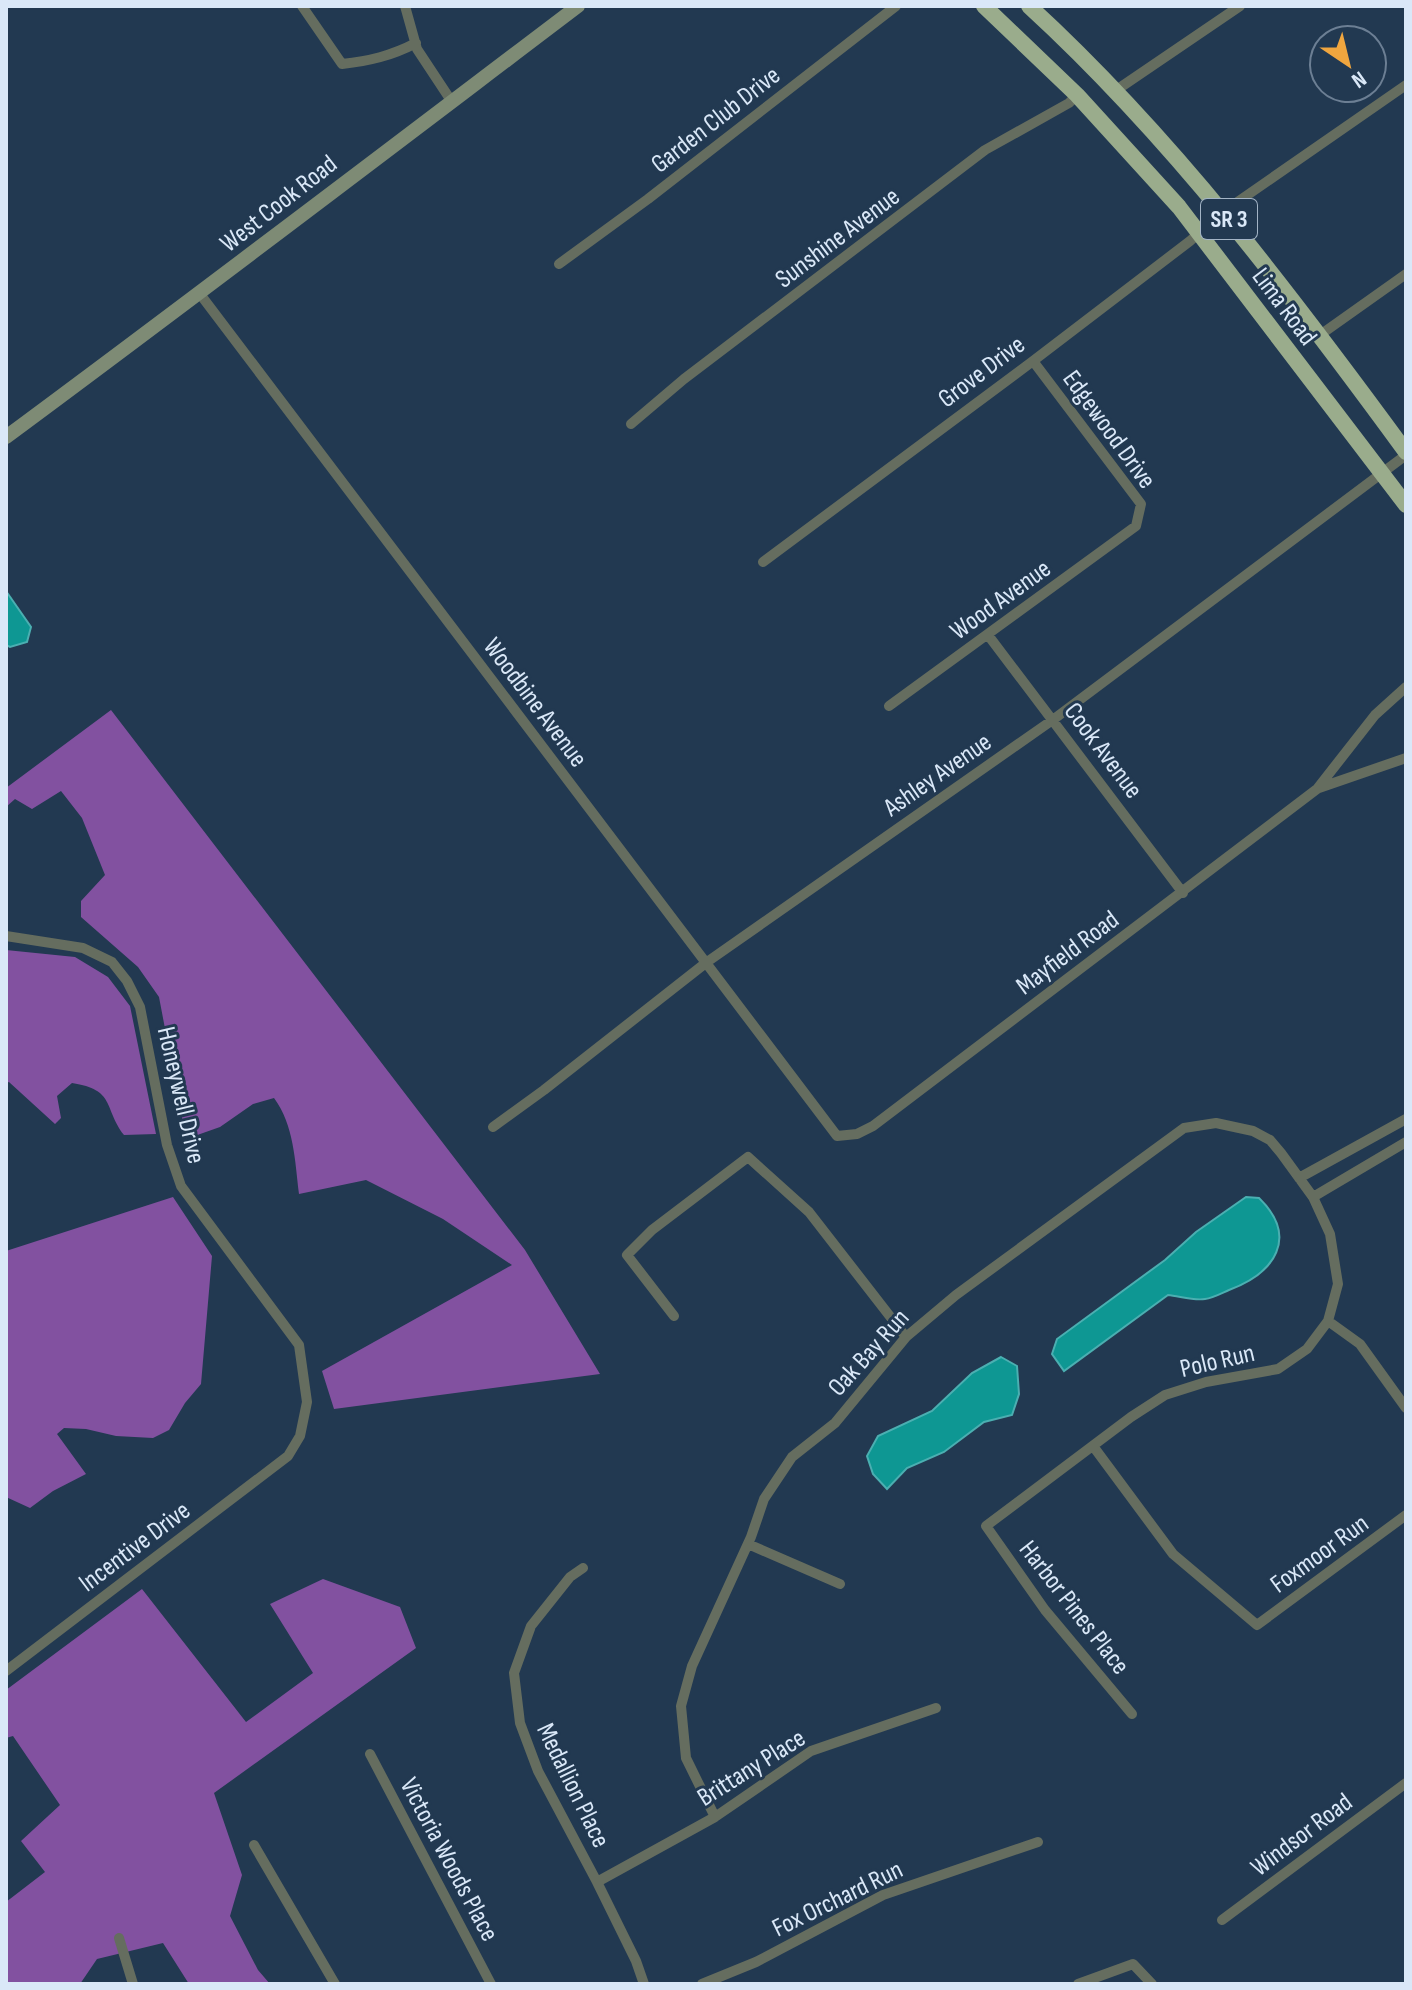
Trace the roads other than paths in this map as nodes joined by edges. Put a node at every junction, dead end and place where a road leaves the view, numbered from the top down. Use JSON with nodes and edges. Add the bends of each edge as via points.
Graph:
{"nodes":[{"id":1,"x":302,"y":6,"type":"edge"},
{"id":2,"x":405,"y":6,"type":"edge"},
{"id":3,"x":578,"y":6,"type":"edge"},
{"id":4,"x":896,"y":6,"type":"edge"},
{"id":5,"x":984,"y":6,"type":"edge"},
{"id":6,"x":1029,"y":6,"type":"edge"},
{"id":7,"x":1240,"y":6,"type":"edge"},
{"id":8,"x":416,"y":43,"type":"junction"},
{"id":9,"x":1406,"y":85,"type":"edge"},
{"id":10,"x":1115,"y":91,"type":"junction"},
{"id":11,"x":1077,"y":95,"type":"junction"},
{"id":12,"x":452,"y":102,"type":"junction"},
{"id":13,"x":1223,"y":212,"type":"junction"},
{"id":14,"x":1199,"y":234,"type":"junction"},
{"id":15,"x":559,"y":264,"type":"dead end"},
{"id":16,"x":1406,"y":274,"type":"edge"},
{"id":17,"x":200,"y":294,"type":"junction"},
{"id":18,"x":1320,"y":335,"type":"junction"},
{"id":19,"x":1033,"y":361,"type":"junction"},
{"id":20,"x":631,"y":424,"type":"dead end"},
{"id":21,"x":6,"y":437,"type":"edge"},
{"id":22,"x":1406,"y":453,"type":"edge"},
{"id":23,"x":1382,"y":473,"type":"junction"},
{"id":24,"x":1406,"y":505,"type":"edge"},
{"id":25,"x":1136,"y":526,"type":"joint"},
{"id":26,"x":763,"y":562,"type":"dead end"},
{"id":27,"x":988,"y":635,"type":"junction"},
{"id":28,"x":1406,"y":687,"type":"edge"},
{"id":29,"x":889,"y":706,"type":"dead end"},
{"id":30,"x":1054,"y":719,"type":"junction"},
{"id":31,"x":1406,"y":758,"type":"edge"},
{"id":32,"x":1317,"y":789,"type":"junction"},
{"id":33,"x":1183,"y":893,"type":"junction"},
{"id":34,"x":6,"y":936,"type":"edge"},
{"id":35,"x":707,"y":962,"type":"junction"},
{"id":36,"x":1406,"y":1119,"type":"edge"},
{"id":37,"x":493,"y":1127,"type":"dead end"},
{"id":38,"x":837,"y":1136,"type":"joint"},
{"id":39,"x":1375,"y":1136,"type":"junction"},
{"id":40,"x":1406,"y":1142,"type":"edge"},
{"id":41,"x":1387,"y":1153,"type":"junction"},
{"id":42,"x":1299,"y":1178,"type":"junction"},
{"id":43,"x":1313,"y":1197,"type":"junction"},
{"id":44,"x":674,"y":1316,"type":"dead end"},
{"id":45,"x":1328,"y":1321,"type":"junction"},
{"id":46,"x":906,"y":1337,"type":"junction"},
{"id":47,"x":1406,"y":1408,"type":"edge"},
{"id":48,"x":1093,"y":1446,"type":"junction"},
{"id":49,"x":288,"y":1456,"type":"joint"},
{"id":50,"x":1406,"y":1515,"type":"edge"},
{"id":51,"x":986,"y":1526,"type":"joint"},
{"id":52,"x":748,"y":1544,"type":"junction"},
{"id":53,"x":583,"y":1568,"type":"dead end"},
{"id":54,"x":840,"y":1584,"type":"dead end"},
{"id":55,"x":6,"y":1671,"type":"edge"},
{"id":56,"x":936,"y":1708,"type":"dead end"},
{"id":57,"x":1132,"y":1714,"type":"dead end"},
{"id":58,"x":370,"y":1754,"type":"dead end"},
{"id":59,"x":1406,"y":1783,"type":"edge"},
{"id":60,"x":715,"y":1817,"type":"junction"},
{"id":61,"x":1038,"y":1842,"type":"dead end"},
{"id":62,"x":254,"y":1845,"type":"dead end"},
{"id":63,"x":597,"y":1882,"type":"junction"},
{"id":64,"x":1222,"y":1920,"type":"dead end"},
{"id":65,"x":119,"y":1938,"type":"dead end"},
{"id":66,"x":133,"y":1984,"type":"edge"},
{"id":67,"x":335,"y":1984,"type":"edge"},
{"id":68,"x":491,"y":1984,"type":"edge"},
{"id":69,"x":644,"y":1984,"type":"edge"},
{"id":70,"x":702,"y":1984,"type":"edge"},
{"id":71,"x":1078,"y":1984,"type":"edge"},
{"id":72,"x":1152,"y":1984,"type":"edge"}],
"edges":[{"from":1,"to":8,"type":"street","via":[[342,64],[394,55]]},
{"from":2,"to":8,"type":"street"},
{"from":3,"to":12,"type":"main road","name":"West Cook Road"},
{"from":4,"to":15,"type":"street","name":"Garden Club Drive"},
{"from":5,"to":11,"type":"highway","name":"Lima Road","number":"SR 3"},
{"from":6,"to":10,"type":"highway","name":"Lima Road","number":"SR 3"},
{"from":7,"to":10,"type":"street"},
{"from":8,"to":12,"type":"street"},
{"from":9,"to":13,"type":"street","name":"Grove Drive"},
{"from":10,"to":13,"type":"highway","name":"Lima Road","number":"SR 3"},
{"from":11,"to":14,"type":"highway","name":"Lima Road","number":"SR 3"},
{"from":11,"to":20,"type":"street","name":"Sunshine Avenue","via":[[985,150]]},
{"from":12,"to":17,"type":"main road","name":"West Cook Road"},
{"from":13,"to":14,"type":"street","name":"Grove Drive"},
{"from":13,"to":18,"type":"highway","name":"Lima Road","number":"SR 3"},
{"from":14,"to":19,"type":"street","name":"Grove Drive"},
{"from":14,"to":23,"type":"highway","name":"Lima Road","number":"SR 3"},
{"from":16,"to":18,"type":"street"},
{"from":17,"to":21,"type":"main road","name":"West Cook Road"},
{"from":17,"to":35,"type":"street","name":"Woodbine Avenue"},
{"from":18,"to":22,"type":"highway","name":"Lima Road","number":"SR 3"},
{"from":19,"to":25,"type":"street","name":"Edgewood Drive","via":[[1141,504]]},
{"from":19,"to":26,"type":"street","name":"Grove Drive"},
{"from":22,"to":23,"type":"street","name":"Ashley Avenue"},
{"from":23,"to":24,"type":"highway","name":"Lima Road","number":"SR 3"},
{"from":23,"to":30,"type":"street","name":"Ashley Avenue"},
{"from":25,"to":27,"type":"street","name":"Wood Avenue"},
{"from":27,"to":29,"type":"street","name":"Wood Avenue"},
{"from":27,"to":30,"type":"street","name":"Cook Avenue"},
{"from":28,"to":32,"type":"street","via":[[1375,715]]},
{"from":30,"to":33,"type":"street","name":"Cook Avenue"},
{"from":30,"to":35,"type":"street","name":"Ashley Avenue"},
{"from":31,"to":32,"type":"street"},
{"from":32,"to":33,"type":"street","name":"Mayfield Road"},
{"from":33,"to":38,"type":"street","name":"Mayfield Road","via":[[873,1126]]},
{"from":34,"to":49,"type":"street","name":"Honeywell Drive","via":[[83,948],[112,962],[127,981],[140,1007],[167,1145],[181,1186],[299,1345],[307,1402],[300,1436]]},
{"from":35,"to":37,"type":"street","name":"Ashley Avenue"},
{"from":35,"to":38,"type":"street","name":"Woodbine Avenue"},
{"from":36,"to":39,"type":"street"},
{"from":39,"to":41,"type":"street"},
{"from":39,"to":42,"type":"street"},
{"from":40,"to":41,"type":"street"},
{"from":41,"to":43,"type":"street"},
{"from":42,"to":43,"type":"street","name":"Polo Run"},
{"from":42,"to":46,"type":"street","name":"Oak Bay Run","via":[[1270,1140],[1253,1131],[1216,1123],[1184,1128]]},
{"from":43,"to":45,"type":"street","name":"Polo Run","via":[[1330,1234],[1338,1284]]},
{"from":44,"to":46,"type":"street","via":[[627,1255],[748,1157],[809,1212]]},
{"from":45,"to":47,"type":"street","via":[[1360,1344]]},
{"from":45,"to":48,"type":"street","name":"Polo Run","via":[[1307,1349],[1278,1369],[1165,1395]]},
{"from":46,"to":52,"type":"street","name":"Oak Bay Run","via":[[835,1423],[792,1457],[764,1499]]},
{"from":48,"to":50,"type":"street","name":"Foxmoor Run","via":[[1173,1554],[1257,1625]]},
{"from":48,"to":51,"type":"street","name":"Polo Run"},
{"from":49,"to":55,"type":"street","name":"Incentive Drive"},
{"from":51,"to":57,"type":"street","name":"Harbor Pines Place","via":[[1045,1610]]},
{"from":52,"to":54,"type":"street"},
{"from":52,"to":60,"type":"street","name":"Oak Bay Run","via":[[692,1666],[681,1706],[686,1758]]},
{"from":53,"to":63,"type":"street","name":"Medallion Place","via":[[531,1626],[514,1673],[520,1723],[538,1771]]},
{"from":56,"to":60,"type":"street","name":"Brittany Place","via":[[811,1751]]},
{"from":58,"to":68,"type":"street","name":"Victoria Woods Place"},
{"from":59,"to":64,"type":"street","name":"Windsor Road"},
{"from":60,"to":63,"type":"street","name":"Brittany Place"},
{"from":61,"to":70,"type":"street","name":"Fox Orchard Run","via":[[883,1895],[756,1962]]},
{"from":62,"to":67,"type":"street"},
{"from":63,"to":69,"type":"street","name":"Medallion Place"},
{"from":65,"to":66,"type":"street"},
{"from":71,"to":72,"type":"street","via":[[1133,1964]]}]}
